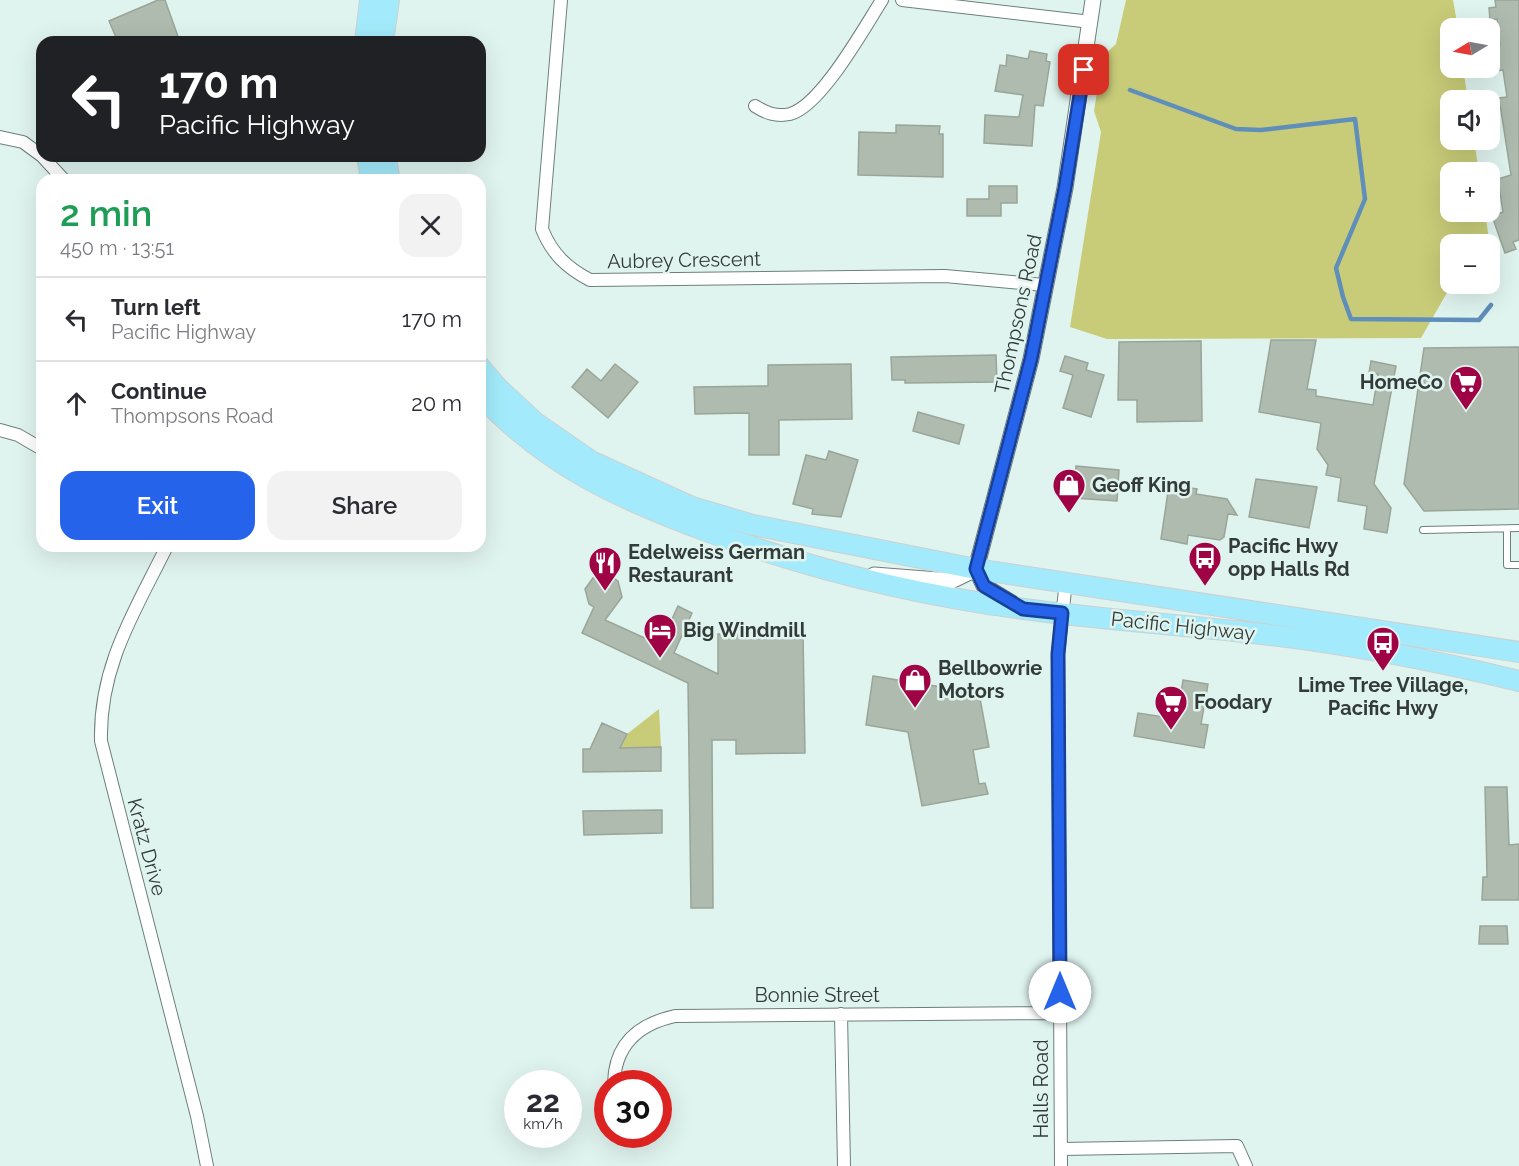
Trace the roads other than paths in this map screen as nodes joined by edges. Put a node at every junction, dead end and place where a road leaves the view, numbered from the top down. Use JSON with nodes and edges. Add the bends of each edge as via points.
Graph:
{"nodes":[{"id":1,"x":370,"y":0,"type":"edge"},
{"id":2,"x":389,"y":0,"type":"edge"},
{"id":3,"x":561,"y":0,"type":"edge"},
{"id":4,"x":882,"y":0,"type":"edge"},
{"id":5,"x":902,"y":0,"type":"edge"},
{"id":6,"x":1093,"y":0,"type":"edge"},
{"id":7,"x":1091,"y":22,"type":"junction"},
{"id":8,"x":366,"y":36,"type":"edge"},
{"id":9,"x":384,"y":36,"type":"edge"},
{"id":10,"x":755,"y":106,"type":"dead end"},
{"id":11,"x":0,"y":137,"type":"edge"},
{"id":12,"x":36,"y":152,"type":"edge"},
{"id":13,"x":48,"y":162,"type":"edge"},
{"id":14,"x":58,"y":174,"type":"edge"},
{"id":15,"x":1044,"y":285,"type":"junction"},
{"id":16,"x":486,"y":373,"type":"edge"},
{"id":17,"x":486,"y":401,"type":"edge"},
{"id":18,"x":0,"y":430,"type":"edge"},
{"id":19,"x":36,"y":445,"type":"edge"},
{"id":20,"x":1519,"y":528,"type":"edge"},
{"id":21,"x":1507,"y":529,"type":"junction"},
{"id":22,"x":1423,"y":530,"type":"dead end"},
{"id":23,"x":164,"y":552,"type":"edge"},
{"id":24,"x":1519,"y":565,"type":"edge"},
{"id":25,"x":976,"y":569,"type":"junction"},
{"id":26,"x":847,"y":575,"type":"junction"},
{"id":27,"x":1066,"y":581,"type":"junction"},
{"id":28,"x":1023,"y":609,"type":"junction"},
{"id":29,"x":1062,"y":613,"type":"junction"},
{"id":30,"x":1519,"y":652,"type":"edge"},
{"id":31,"x":1519,"y":681,"type":"edge"},
{"id":32,"x":1060,"y":1013,"type":"junction"},
{"id":33,"x":841,"y":1014,"type":"junction"},
{"id":34,"x":614,"y":1070,"type":"edge"},
{"id":35,"x":1061,"y":1149,"type":"junction"},
{"id":36,"x":207,"y":1166,"type":"edge"},
{"id":37,"x":844,"y":1166,"type":"edge"},
{"id":38,"x":1061,"y":1166,"type":"edge"},
{"id":39,"x":1246,"y":1166,"type":"edge"}],
"edges":[{"from":1,"to":8,"type":"highway"},
{"from":2,"to":9,"type":"highway"},
{"from":3,"to":15,"type":"street","name":"Aubrey Crescent","via":[[542,229],[549,247],[575,272],[590,280],[945,276]]},
{"from":4,"to":10,"type":"street","via":[[819,93],[804,106],[780,115]]},
{"from":5,"to":7,"type":"street"},
{"from":6,"to":7,"type":"street","name":"Thompsons Road"},
{"from":7,"to":15,"type":"street","name":"Thompsons Road","via":[[1065,188]]},
{"from":11,"to":12,"type":"street","via":[[23,142]]},
{"from":13,"to":14,"type":"street"},
{"from":15,"to":25,"type":"street","name":"Thompsons Road","via":[[1031,359]]},
{"from":16,"to":25,"type":"highway","name":"Pacific Highway","via":[[536,423],[583,456],[692,507],[788,533]]},
{"from":17,"to":26,"type":"highway","name":"Pacific Highway","via":[[543,451],[588,481],[731,541]]},
{"from":18,"to":19,"type":"street"},
{"from":20,"to":21,"type":"lane"},
{"from":21,"to":22,"type":"lane"},
{"from":21,"to":24,"type":"lane","via":[[1507,565]]},
{"from":23,"to":36,"type":"street","name":"Kratz Drive","via":[[114,655],[100,713],[101,741]]},
{"from":25,"to":26,"type":"street","name":"Pacific Highway","via":[[951,581]]},
{"from":25,"to":27,"type":"highway","name":"Pacific Highway"},
{"from":25,"to":28,"type":"street","via":[[984,586]]},
{"from":26,"to":28,"type":"highway","name":"Pacific Highway"},
{"from":27,"to":29,"type":"street","name":"Halls Road"},
{"from":27,"to":30,"type":"highway","name":"Pacific Highway"},
{"from":28,"to":29,"type":"highway","name":"Pacific Highway"},
{"from":29,"to":31,"type":"highway","name":"Pacific Highway","via":[[1352,647]]},
{"from":29,"to":32,"type":"street","name":"Halls Road","via":[[1058,654]]},
{"from":32,"to":33,"type":"street","name":"Bonnie Street"},
{"from":32,"to":35,"type":"street","name":"Halls Road"},
{"from":33,"to":34,"type":"street","name":"Bonnie Street","via":[[693,1014],[657,1020],[623,1045]]},
{"from":33,"to":37,"type":"street"},
{"from":35,"to":38,"type":"street","name":"Halls Road"},
{"from":35,"to":39,"type":"street","via":[[1237,1146]]}]}
